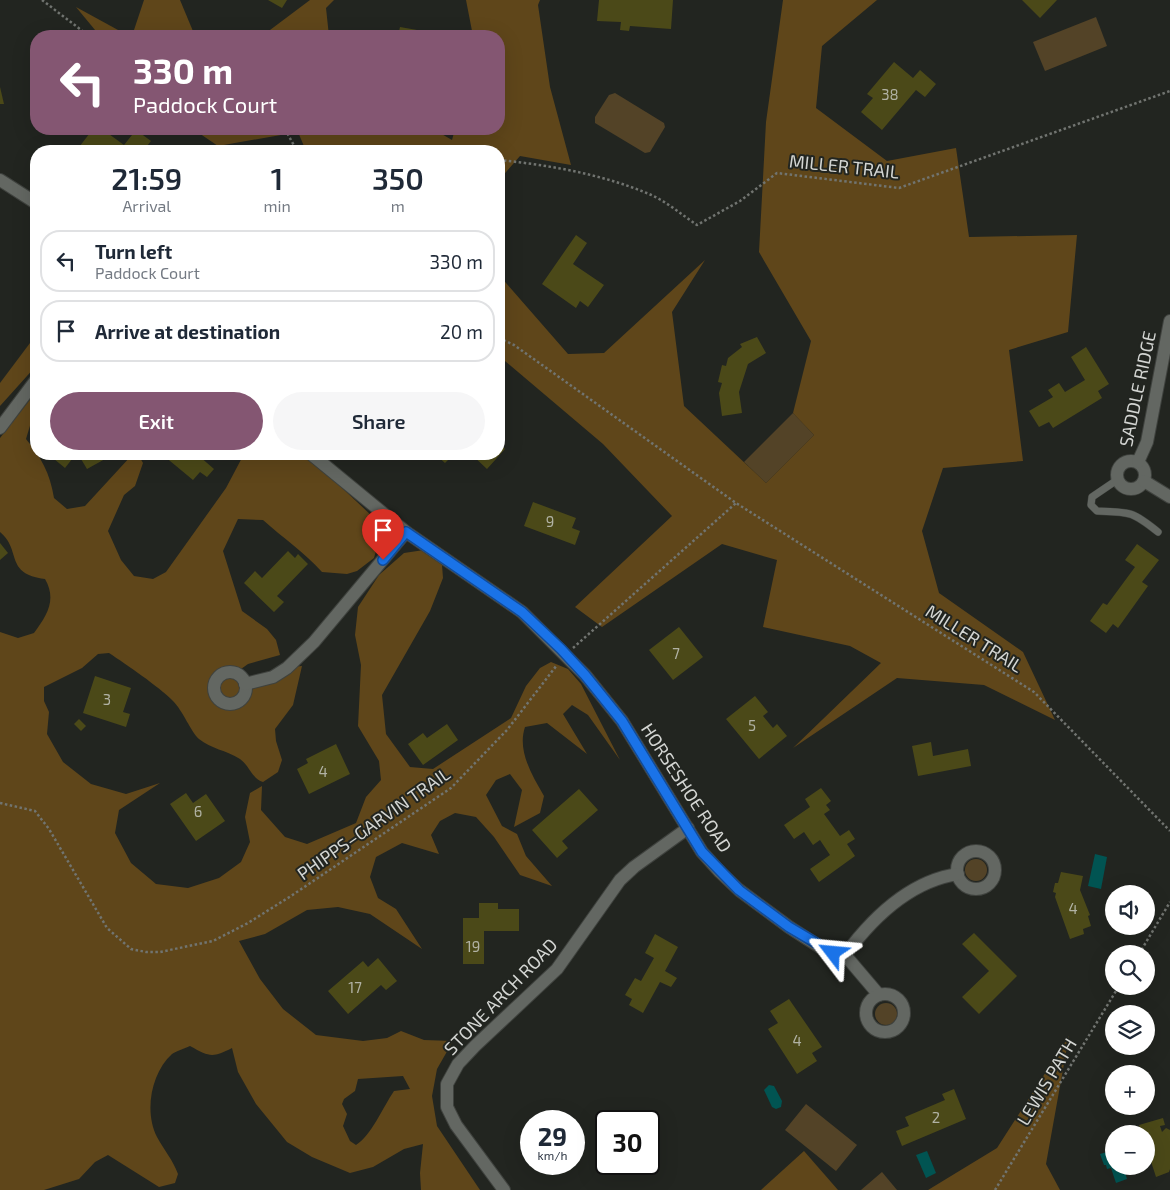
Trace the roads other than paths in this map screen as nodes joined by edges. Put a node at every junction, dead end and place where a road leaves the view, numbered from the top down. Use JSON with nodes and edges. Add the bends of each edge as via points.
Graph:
{"nodes":[{"id":1,"x":0,"y":180,"type":"edge"},
{"id":2,"x":30,"y":199,"type":"edge"},
{"id":3,"x":1170,"y":321,"type":"edge"},
{"id":4,"x":30,"y":388,"type":"edge"},
{"id":5,"x":0,"y":428,"type":"edge"},
{"id":6,"x":318,"y":460,"type":"edge"},
{"id":7,"x":1138,"y":462,"type":"junction"},
{"id":8,"x":1117,"y":480,"type":"junction"},
{"id":9,"x":1144,"y":481,"type":"junction"},
{"id":10,"x":1170,"y":498,"type":"edge"},
{"id":11,"x":406,"y":532,"type":"junction"},
{"id":12,"x":1158,"y":532,"type":"dead end"},
{"id":13,"x":245,"y":684,"type":"dead end"},
{"id":14,"x":688,"y":828,"type":"junction"},
{"id":15,"x":958,"y":874,"type":"dead end"},
{"id":16,"x":845,"y":954,"type":"junction"},
{"id":17,"x":879,"y":995,"type":"dead end"},
{"id":18,"x":504,"y":1190,"type":"edge"}],
"edges":[{"from":1,"to":2,"type":"street"},
{"from":3,"to":7,"type":"street","name":"SADDLE RIDGE","via":[[1147,442]]},
{"from":4,"to":5,"type":"street"},
{"from":6,"to":11,"type":"street","name":"HORSESHOE ROAD"},
{"from":7,"to":8,"type":"street","via":[[1132,460],[1121,464]]},
{"from":7,"to":9,"type":"street","via":[[1145,470]]},
{"from":8,"to":9,"type":"street","via":[[1130,489]]},
{"from":8,"to":12,"type":"lane","via":[[1092,497],[1091,505],[1096,511],[1138,515]]},
{"from":9,"to":10,"type":"street"},
{"from":11,"to":13,"type":"street","via":[[314,642],[287,668]]},
{"from":11,"to":14,"type":"street","name":"HORSESHOE ROAD","via":[[522,612],[566,654],[622,721]]},
{"from":14,"to":16,"type":"street","name":"HORSESHOE ROAD","via":[[702,852],[739,890],[823,949]]},
{"from":14,"to":18,"type":"street","name":"STONE ARCH ROAD","via":[[620,880],[557,969],[475,1046],[458,1064],[447,1084],[447,1107],[456,1125]]},
{"from":15,"to":16,"type":"street","via":[[932,880],[900,899],[870,924]]},
{"from":16,"to":17,"type":"street"}]}
